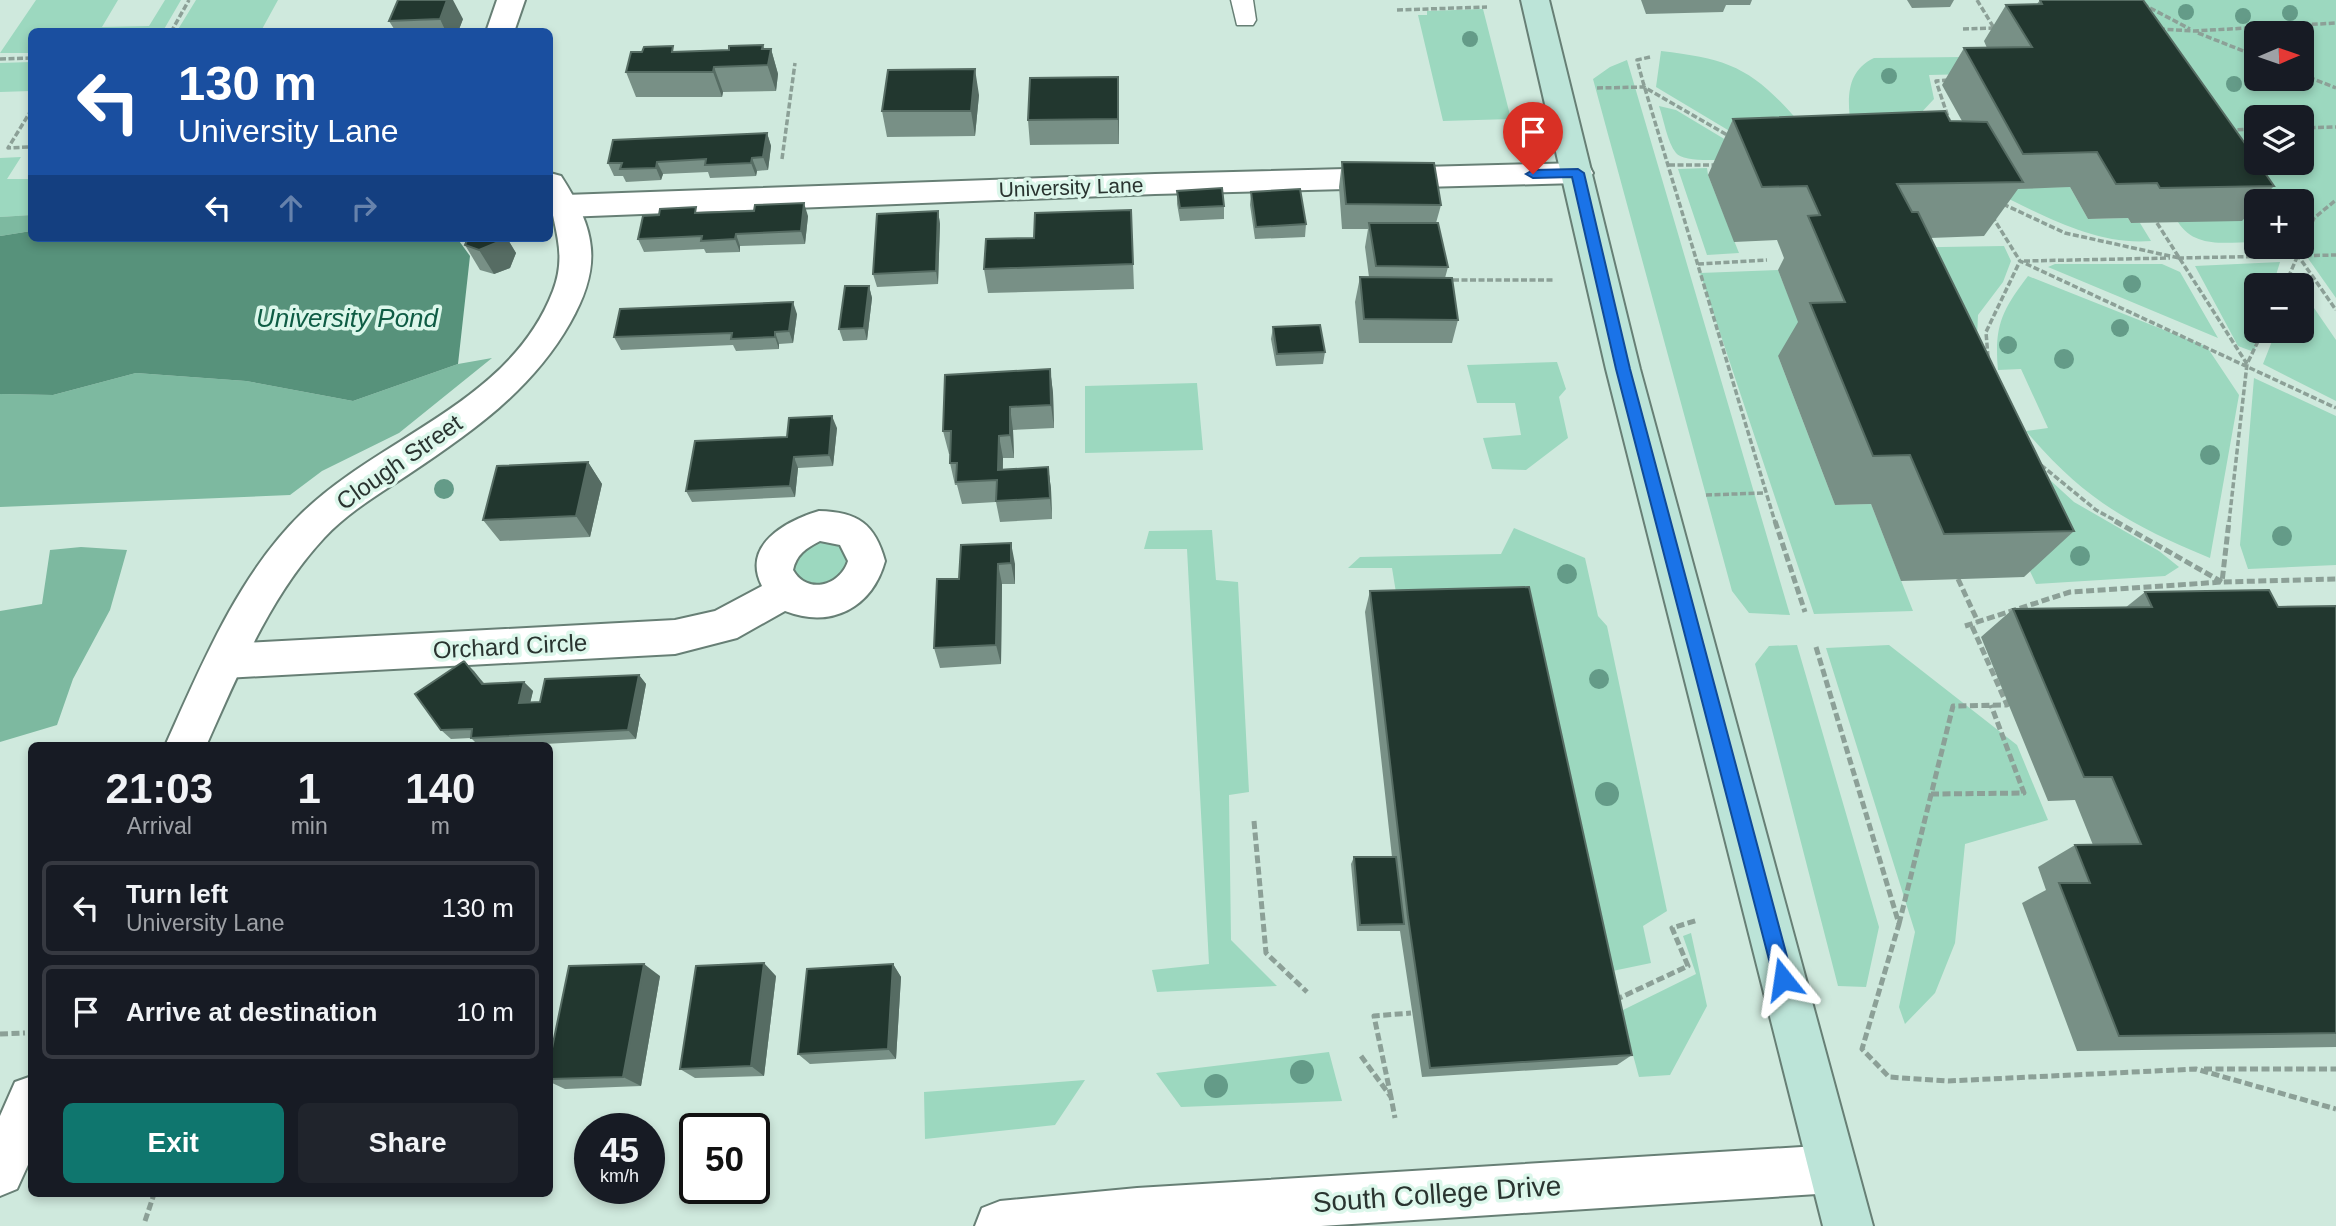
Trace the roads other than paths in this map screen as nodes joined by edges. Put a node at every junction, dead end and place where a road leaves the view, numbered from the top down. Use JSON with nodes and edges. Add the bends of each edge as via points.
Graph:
{"nodes":[{"id":1,"x":511,"y":0,"type":"edge"},
{"id":2,"x":1535,"y":0,"type":"edge"},
{"id":3,"x":501,"y":28,"type":"edge"},
{"id":4,"x":1578,"y":173,"type":"junction"},
{"id":5,"x":557,"y":195,"type":"edge"},
{"id":6,"x":785,"y":592,"type":"dead end"},
{"id":7,"x":225,"y":661,"type":"junction"},
{"id":8,"x":188,"y":742,"type":"edge"},
{"id":9,"x":28,"y":1107,"type":"edge"},
{"id":10,"x":1833,"y":1169,"type":"junction"},
{"id":11,"x":0,"y":1172,"type":"edge"},
{"id":12,"x":1000,"y":1226,"type":"edge"},
{"id":13,"x":1848,"y":1226,"type":"edge"}],
"edges":[{"from":1,"to":3,"type":"street"},
{"from":2,"to":4,"type":"main road"},
{"from":4,"to":5,"type":"street","name":"University Lane","via":[[777,198]]},
{"from":4,"to":10,"type":"main road","via":[[1623,369]]},
{"from":5,"to":7,"type":"street","name":"Clough Street","via":[[576,232],[578,250],[572,288],[550,332],[513,377],[460,421],[360,487],[304,534]]},
{"from":6,"to":7,"type":"street","name":"Orchard Circle","via":[[723,626],[675,638]]},
{"from":7,"to":8,"type":"street","name":"Clough Street"},
{"from":9,"to":11,"type":"street"},
{"from":10,"to":12,"type":"street","name":"South College Drive","via":[[1137,1213]]},
{"from":10,"to":13,"type":"main road"}]}
